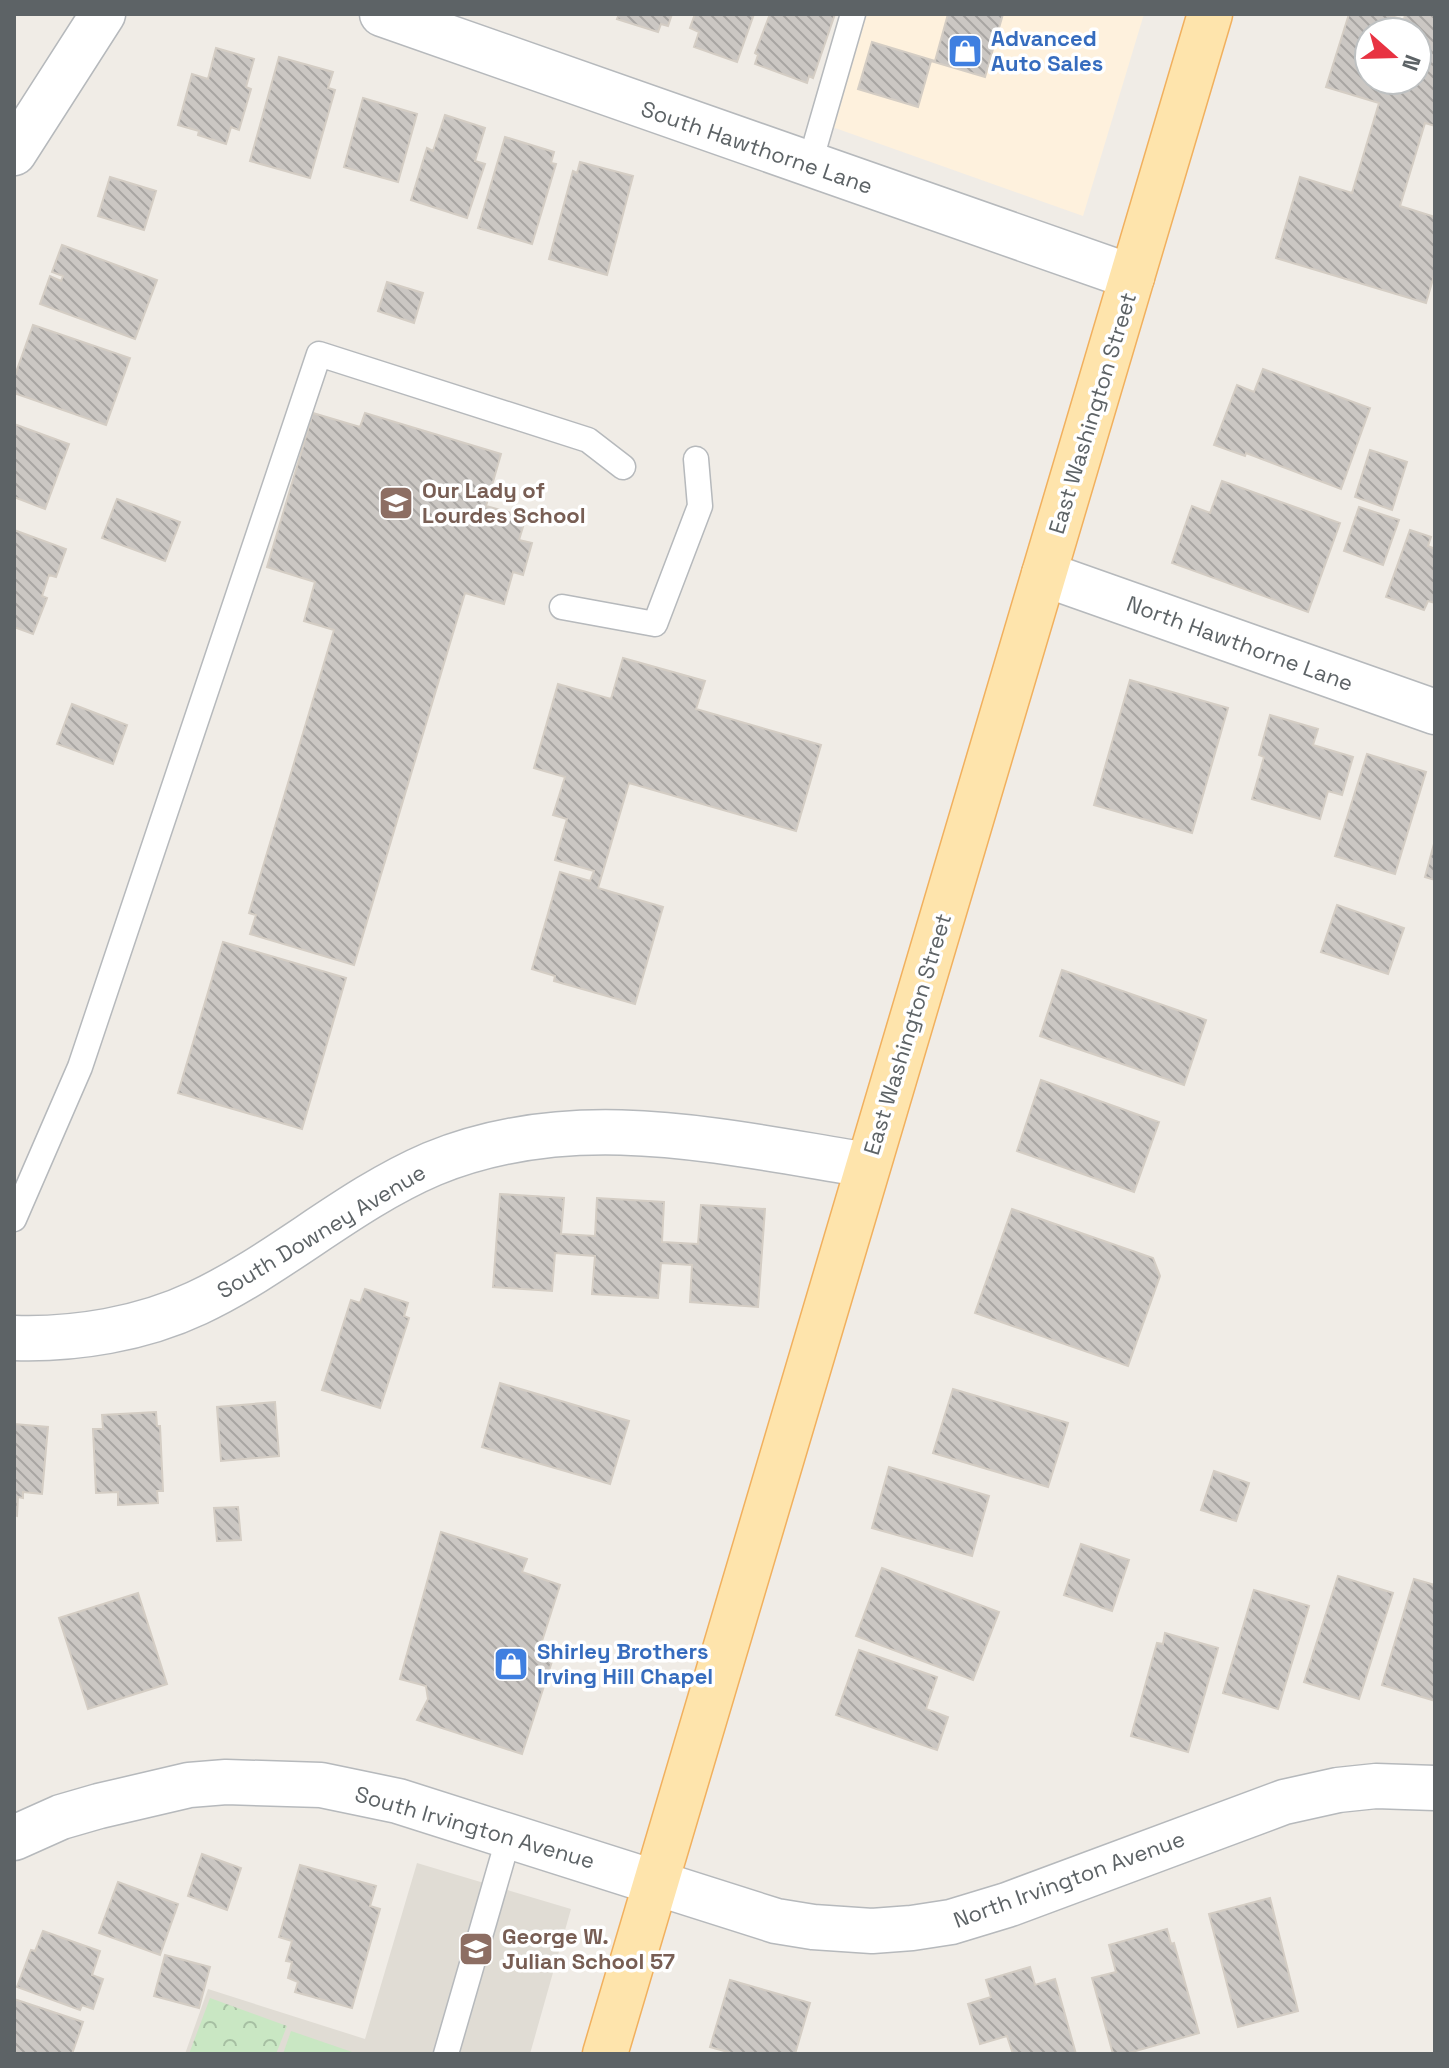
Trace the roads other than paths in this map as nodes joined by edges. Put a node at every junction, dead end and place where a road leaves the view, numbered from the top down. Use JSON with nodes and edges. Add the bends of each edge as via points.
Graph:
{"nodes":[{"id":1,"x":103,"y":14,"type":"edge"},
{"id":2,"x":382,"y":14,"type":"edge"},
{"id":3,"x":853,"y":14,"type":"edge"},
{"id":4,"x":1210,"y":14,"type":"edge"},
{"id":5,"x":14,"y":153,"type":"edge"},
{"id":6,"x":809,"y":166,"type":"junction"},
{"id":7,"x":1132,"y":277,"type":"junction"},
{"id":8,"x":696,"y":459,"type":"dead end"},
{"id":9,"x":623,"y":467,"type":"dead end"},
{"id":10,"x":1044,"y":574,"type":"junction"},
{"id":11,"x":562,"y":607,"type":"dead end"},
{"id":12,"x":1435,"y":712,"type":"edge"},
{"id":13,"x":868,"y":1165,"type":"junction"},
{"id":14,"x":14,"y":1219,"type":"edge"},
{"id":15,"x":14,"y":1338,"type":"edge"},
{"id":16,"x":1435,"y":1788,"type":"edge"},
{"id":17,"x":509,"y":1836,"type":"junction"},
{"id":18,"x":14,"y":1838,"type":"edge"},
{"id":19,"x":655,"y":1881,"type":"junction"},
{"id":20,"x":446,"y":2054,"type":"edge"},
{"id":21,"x":605,"y":2054,"type":"edge"}],
"edges":[{"from":1,"to":5,"type":"street"},
{"from":2,"to":6,"type":"street","name":"South Hawthorne Lane"},
{"from":3,"to":6,"type":"lane"},
{"from":4,"to":7,"type":"main road","name":"East Washington Street"},
{"from":6,"to":7,"type":"street","name":"South Hawthorne Lane"},
{"from":7,"to":10,"type":"main road","name":"East Washington Street"},
{"from":8,"to":11,"type":"lane","via":[[700,506],[655,624]]},
{"from":9,"to":14,"type":"lane","via":[[588,440],[319,354],[80,1067]]},
{"from":10,"to":12,"type":"street","name":"North Hawthorne Lane"},
{"from":10,"to":13,"type":"main road","name":"East Washington Street"},
{"from":13,"to":15,"type":"street","name":"South Downey Avenue","via":[[636,1131],[580,1131],[507,1142],[432,1165],[374,1195],[195,1304],[101,1332]]},
{"from":13,"to":19,"type":"main road","name":"East Washington Street"},
{"from":16,"to":19,"type":"street","name":"North Irvington Avenue","via":[[1376,1786],[1284,1802],[1007,1905],[912,1928],[794,1925]]},
{"from":17,"to":18,"type":"street","name":"South Irvington Avenue","via":[[359,1791],[226,1782],[117,1800]]},
{"from":17,"to":19,"type":"street","name":"South Irvington Avenue"},
{"from":17,"to":20,"type":"lane"},
{"from":19,"to":21,"type":"main road","name":"East Washington Street"}]}
